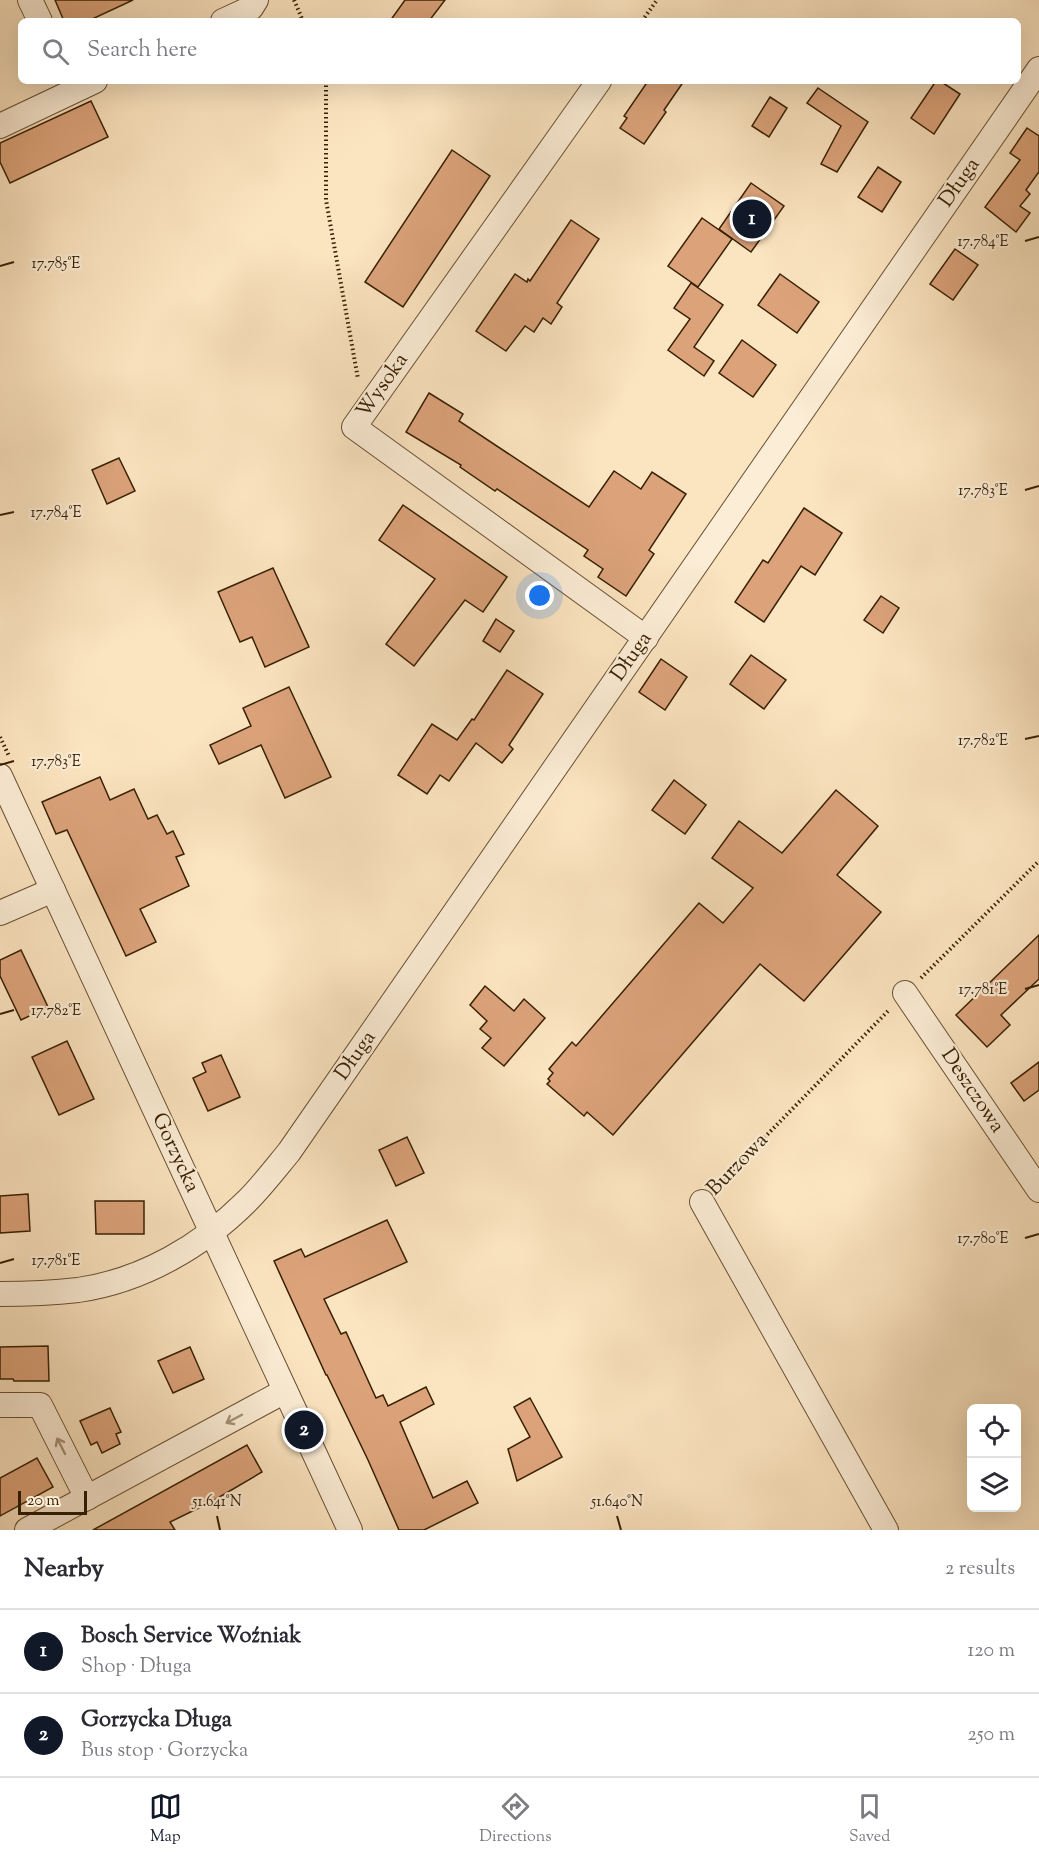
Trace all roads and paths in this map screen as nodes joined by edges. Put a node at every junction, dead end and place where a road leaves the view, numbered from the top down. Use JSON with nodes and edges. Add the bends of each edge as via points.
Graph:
{"nodes":[{"id":1,"x":30,"y":0,"type":"edge"},
{"id":2,"x":256,"y":0,"type":"edge"},
{"id":3,"x":294,"y":0,"type":"edge"},
{"id":4,"x":657,"y":0,"type":"edge"},
{"id":5,"x":39,"y":18,"type":"edge"},
{"id":6,"x":229,"y":18,"type":"edge"},
{"id":7,"x":302,"y":18,"type":"edge"},
{"id":8,"x":644,"y":18,"type":"edge"},
{"id":9,"x":1039,"y":69,"type":"edge"},
{"id":10,"x":79,"y":84,"type":"edge"},
{"id":11,"x":326,"y":84,"type":"edge"},
{"id":12,"x":597,"y":84,"type":"edge"},
{"id":13,"x":0,"y":126,"type":"edge"},
{"id":14,"x":364,"y":412,"type":"junction"},
{"id":15,"x":646,"y":638,"type":"junction"},
{"id":16,"x":0,"y":777,"type":"edge"},
{"id":17,"x":1039,"y":861,"type":"edge"},
{"id":18,"x":52,"y":890,"type":"junction"},
{"id":19,"x":0,"y":913,"type":"edge"},
{"id":20,"x":905,"y":993,"type":"junction"},
{"id":21,"x":1039,"y":1190,"type":"edge"},
{"id":22,"x":702,"y":1202,"type":"joint"},
{"id":23,"x":212,"y":1232,"type":"junction"},
{"id":24,"x":0,"y":1294,"type":"edge"},
{"id":25,"x":285,"y":1391,"type":"junction"},
{"id":26,"x":0,"y":1405,"type":"edge"},
{"id":27,"x":87,"y":1498,"type":"junction"},
{"id":28,"x":27,"y":1530,"type":"edge"},
{"id":29,"x":350,"y":1530,"type":"edge"},
{"id":30,"x":886,"y":1530,"type":"edge"}],
"edges":[{"from":1,"to":5,"type":"street"},
{"from":2,"to":6,"type":"street","via":[[251,8]]},
{"from":3,"to":7,"type":"path"},
{"from":4,"to":8,"type":"path"},
{"from":9,"to":15,"type":"street","name":"Długa"},
{"from":10,"to":13,"type":"street","via":[[35,111]]},
{"from":11,"to":14,"type":"path","via":[[326,200]]},
{"from":12,"to":14,"type":"street","name":"Wysoka"},
{"from":14,"to":15,"type":"street","name":"Wysoka","via":[[354,427]]},
{"from":15,"to":23,"type":"street","name":"Długa","via":[[289,1152],[246,1202]]},
{"from":16,"to":18,"type":"street","name":"Gorzycka"},
{"from":17,"to":20,"type":"path","name":"Burzowa"},
{"from":18,"to":19,"type":"street"},
{"from":18,"to":23,"type":"street","name":"Gorzycka"},
{"from":20,"to":21,"type":"street","name":"Deszczowa"},
{"from":20,"to":22,"type":"path","name":"Burzowa"},
{"from":22,"to":30,"type":"street","name":"Burzowa"},
{"from":23,"to":24,"type":"street","name":"Długa","via":[[160,1263],[113,1281],[64,1291]]},
{"from":23,"to":25,"type":"street","name":"Gorzycka"},
{"from":25,"to":27,"type":"street","one_way":true},
{"from":25,"to":29,"type":"street","name":"Gorzycka"},
{"from":27,"to":26,"type":"street","one_way":true,"via":[[40,1405]]},
{"from":27,"to":28,"type":"street"}]}
